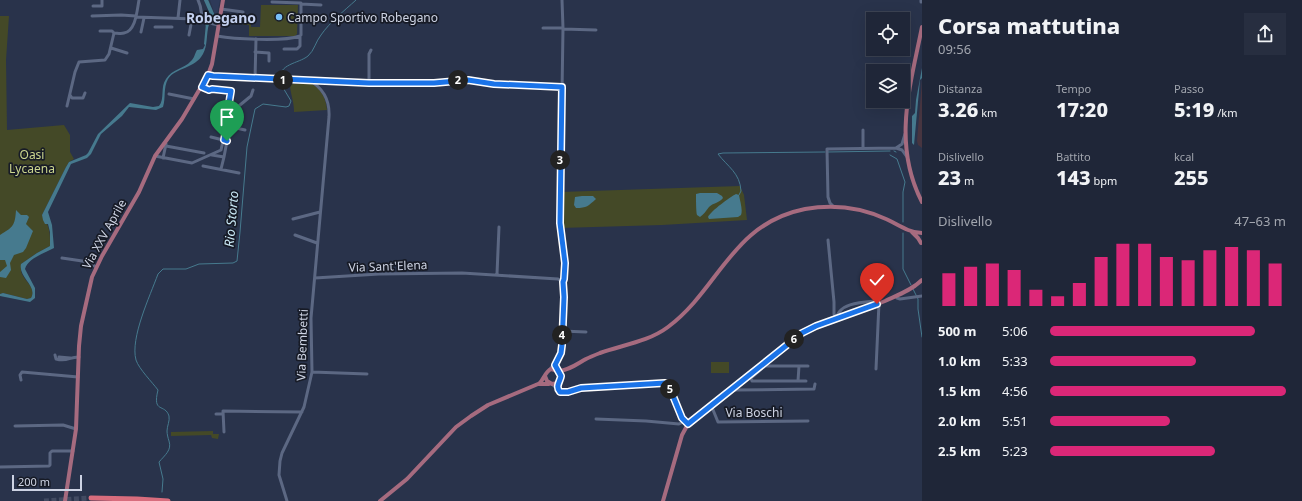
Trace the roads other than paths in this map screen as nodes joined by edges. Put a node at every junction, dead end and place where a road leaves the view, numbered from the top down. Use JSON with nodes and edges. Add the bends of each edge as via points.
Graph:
{"nodes":[{"id":1,"x":102,"y":0,"type":"edge"},
{"id":2,"x":140,"y":0,"type":"edge"},
{"id":3,"x":180,"y":0,"type":"edge"},
{"id":4,"x":198,"y":0,"type":"edge"},
{"id":5,"x":223,"y":0,"type":"edge"},
{"id":6,"x":562,"y":0,"type":"edge"},
{"id":7,"x":272,"y":2,"type":"dead end"},
{"id":8,"x":301,"y":4,"type":"junction"},
{"id":9,"x":321,"y":5,"type":"dead end"},
{"id":10,"x":93,"y":6,"type":"dead end"},
{"id":11,"x":221,"y":9,"type":"junction"},
{"id":12,"x":142,"y":13,"type":"dead end"},
{"id":13,"x":92,"y":16,"type":"dead end"},
{"id":14,"x":136,"y":17,"type":"junction"},
{"id":15,"x":143,"y":17,"type":"junction"},
{"id":16,"x":164,"y":18,"type":"junction"},
{"id":17,"x":178,"y":18,"type":"junction"},
{"id":18,"x":202,"y":18,"type":"junction"},
{"id":19,"x":192,"y":19,"type":"junction"},
{"id":20,"x":251,"y":20,"type":"dead end"},
{"id":21,"x":218,"y":25,"type":"junction"},
{"id":22,"x":155,"y":27,"type":"dead end"},
{"id":23,"x":164,"y":27,"type":"junction"},
{"id":24,"x":172,"y":27,"type":"dead end"},
{"id":25,"x":922,"y":27,"type":"edge"},
{"id":26,"x":543,"y":28,"type":"dead end"},
{"id":27,"x":563,"y":29,"type":"junction"},
{"id":28,"x":596,"y":30,"type":"dead end"},
{"id":29,"x":100,"y":31,"type":"dead end"},
{"id":30,"x":141,"y":32,"type":"dead end"},
{"id":31,"x":114,"y":33,"type":"junction"},
{"id":32,"x":189,"y":35,"type":"dead end"},
{"id":33,"x":217,"y":36,"type":"junction"},
{"id":34,"x":300,"y":36,"type":"junction"},
{"id":35,"x":256,"y":39,"type":"junction"},
{"id":36,"x":111,"y":48,"type":"junction"},
{"id":37,"x":284,"y":49,"type":"dead end"},
{"id":38,"x":371,"y":50,"type":"dead end"},
{"id":39,"x":255,"y":52,"type":"junction"},
{"id":40,"x":127,"y":53,"type":"dead end"},
{"id":41,"x":269,"y":61,"type":"dead end"},
{"id":42,"x":208,"y":75,"type":"junction"},
{"id":43,"x":255,"y":78,"type":"junction"},
{"id":44,"x":309,"y":80,"type":"junction"},
{"id":45,"x":369,"y":83,"type":"junction"},
{"id":46,"x":202,"y":87,"type":"junction"},
{"id":47,"x":562,"y":87,"type":"junction"},
{"id":48,"x":253,"y":90,"type":"dead end"},
{"id":49,"x":85,"y":92,"type":"dead end"},
{"id":50,"x":169,"y":94,"type":"dead end"},
{"id":51,"x":70,"y":95,"type":"junction"},
{"id":52,"x":194,"y":99,"type":"junction"},
{"id":53,"x":67,"y":106,"type":"dead end"},
{"id":54,"x":234,"y":110,"type":"junction"},
{"id":55,"x":227,"y":126,"type":"junction"},
{"id":56,"x":246,"y":130,"type":"dead end"},
{"id":57,"x":863,"y":130,"type":"dead end"},
{"id":58,"x":905,"y":134,"type":"junction"},
{"id":59,"x":169,"y":137,"type":"junction"},
{"id":60,"x":210,"y":138,"type":"dead end"},
{"id":61,"x":224,"y":140,"type":"junction"},
{"id":62,"x":166,"y":146,"type":"junction"},
{"id":63,"x":863,"y":148,"type":"junction"},
{"id":64,"x":896,"y":148,"type":"junction"},
{"id":65,"x":204,"y":153,"type":"dead end"},
{"id":66,"x":211,"y":155,"type":"junction"},
{"id":67,"x":155,"y":156,"type":"junction"},
{"id":68,"x":224,"y":157,"type":"junction"},
{"id":69,"x":907,"y":157,"type":"junction"},
{"id":70,"x":163,"y":158,"type":"junction"},
{"id":71,"x":203,"y":166,"type":"dead end"},
{"id":72,"x":221,"y":169,"type":"junction"},
{"id":73,"x":239,"y":173,"type":"dead end"},
{"id":74,"x":828,"y":197,"type":"junction"},
{"id":75,"x":922,"y":202,"type":"edge"},
{"id":76,"x":823,"y":207,"type":"junction"},
{"id":77,"x":834,"y":207,"type":"junction"},
{"id":78,"x":320,"y":212,"type":"junction"},
{"id":79,"x":292,"y":219,"type":"dead end"},
{"id":80,"x":499,"y":227,"type":"dead end"},
{"id":81,"x":910,"y":231,"type":"junction"},
{"id":82,"x":922,"y":233,"type":"edge"},
{"id":83,"x":295,"y":235,"type":"dead end"},
{"id":84,"x":828,"y":240,"type":"dead end"},
{"id":85,"x":317,"y":243,"type":"junction"},
{"id":86,"x":922,"y":243,"type":"edge"},
{"id":87,"x":62,"y":258,"type":"dead end"},
{"id":88,"x":96,"y":267,"type":"junction"},
{"id":89,"x":496,"y":274,"type":"junction"},
{"id":90,"x":315,"y":278,"type":"junction"},
{"id":91,"x":922,"y":280,"type":"edge"},
{"id":92,"x":563,"y":282,"type":"junction"},
{"id":93,"x":896,"y":296,"type":"junction"},
{"id":94,"x":921,"y":296,"type":"edge"},
{"id":95,"x":878,"y":303,"type":"junction"},
{"id":96,"x":837,"y":319,"type":"junction"},
{"id":97,"x":562,"y":331,"type":"junction"},
{"id":98,"x":586,"y":332,"type":"dead end"},
{"id":99,"x":55,"y":355,"type":"dead end"},
{"id":100,"x":59,"y":357,"type":"dead end"},
{"id":101,"x":79,"y":357,"type":"junction"},
{"id":102,"x":70,"y":358,"type":"junction"},
{"id":103,"x":555,"y":362,"type":"junction"},
{"id":104,"x":764,"y":365,"type":"junction"},
{"id":105,"x":799,"y":366,"type":"junction"},
{"id":106,"x":808,"y":366,"type":"dead end"},
{"id":107,"x":571,"y":368,"type":"junction"},
{"id":108,"x":550,"y":369,"type":"junction"},
{"id":109,"x":876,"y":369,"type":"dead end"},
{"id":110,"x":558,"y":370,"type":"junction"},
{"id":111,"x":312,"y":372,"type":"junction"},
{"id":112,"x":367,"y":374,"type":"dead end"},
{"id":113,"x":545,"y":376,"type":"junction"},
{"id":114,"x":78,"y":377,"type":"junction"},
{"id":115,"x":561,"y":377,"type":"junction"},
{"id":116,"x":21,"y":380,"type":"dead end"},
{"id":117,"x":798,"y":381,"type":"junction"},
{"id":118,"x":806,"y":381,"type":"dead end"},
{"id":119,"x":558,"y":383,"type":"junction"},
{"id":120,"x":538,"y":384,"type":"junction"},
{"id":121,"x":551,"y":384,"type":"junction"},
{"id":122,"x":815,"y":384,"type":"dead end"},
{"id":123,"x":732,"y":388,"type":"junction"},
{"id":124,"x":559,"y":390,"type":"junction"},
{"id":125,"x":711,"y":405,"type":"junction"},
{"id":126,"x":302,"y":412,"type":"junction"},
{"id":127,"x":216,"y":414,"type":"dead end"},
{"id":128,"x":223,"y":414,"type":"junction"},
{"id":129,"x":596,"y":419,"type":"dead end"},
{"id":130,"x":808,"y":422,"type":"dead end"},
{"id":131,"x":686,"y":423,"type":"junction"},
{"id":132,"x":15,"y":426,"type":"dead end"},
{"id":133,"x":76,"y":429,"type":"junction"},
{"id":134,"x":224,"y":432,"type":"dead end"},
{"id":135,"x":74,"y":451,"type":"junction"},
{"id":136,"x":0,"y":467,"type":"edge"},
{"id":137,"x":92,"y":498,"type":"dead end"},
{"id":138,"x":65,"y":501,"type":"edge"},
{"id":139,"x":168,"y":501,"type":"edge"},
{"id":140,"x":287,"y":501,"type":"edge"},
{"id":141,"x":380,"y":501,"type":"edge"},
{"id":142,"x":663,"y":501,"type":"edge"}],
"edges":[{"from":1,"to":10,"type":"street","via":[[102,6]]},
{"from":2,"to":14,"type":"street"},
{"from":3,"to":17,"type":"street"},
{"from":4,"to":18,"type":"street"},
{"from":5,"to":11,"type":"main road","name":"Via XXV Aprile"},
{"from":6,"to":27,"type":"street"},
{"from":7,"to":8,"type":"street"},
{"from":8,"to":9,"type":"street"},
{"from":8,"to":34,"type":"street"},
{"from":11,"to":20,"type":"street","via":[[242,12],[242,18]]},
{"from":11,"to":21,"type":"main road","name":"Via XXV Aprile"},
{"from":12,"to":15,"type":"street"},
{"from":13,"to":14,"type":"street"},
{"from":14,"to":15,"type":"street"},
{"from":14,"to":31,"type":"street","via":[[131,30]]},
{"from":15,"to":16,"type":"street"},
{"from":15,"to":30,"type":"street"},
{"from":16,"to":17,"type":"street"},
{"from":16,"to":23,"type":"street"},
{"from":17,"to":19,"type":"street"},
{"from":18,"to":19,"type":"street"},
{"from":18,"to":21,"type":"street"},
{"from":19,"to":32,"type":"street"},
{"from":21,"to":33,"type":"main road","name":"Via XXV Aprile"},
{"from":22,"to":23,"type":"street"},
{"from":23,"to":24,"type":"street"},
{"from":25,"to":58,"type":"main road","via":[[908,101]]},
{"from":26,"to":27,"type":"street"},
{"from":27,"to":28,"type":"street"},
{"from":27,"to":47,"type":"street"},
{"from":29,"to":31,"type":"street"},
{"from":31,"to":36,"type":"street"},
{"from":33,"to":35,"type":"street"},
{"from":33,"to":42,"type":"main road","name":"Via XXV Aprile"},
{"from":34,"to":35,"type":"street"},
{"from":34,"to":37,"type":"street","via":[[300,46],[297,49]]},
{"from":35,"to":39,"type":"street"},
{"from":36,"to":40,"type":"street"},
{"from":36,"to":51,"type":"street","via":[[105,60],[80,62]]},
{"from":38,"to":45,"type":"street"},
{"from":39,"to":41,"type":"street","via":[[270,53]]},
{"from":39,"to":43,"type":"street"},
{"from":42,"to":43,"type":"street"},
{"from":42,"to":46,"type":"main road","name":"Via XXV Aprile"},
{"from":43,"to":44,"type":"street"},
{"from":44,"to":45,"type":"street"},
{"from":44,"to":78,"type":"street","via":[[325,94],[330,111]]},
{"from":45,"to":47,"type":"street","via":[[468,80],[494,84]]},
{"from":46,"to":52,"type":"main road","name":"Via XXV Aprile"},
{"from":46,"to":54,"type":"street","via":[[209,90],[231,91],[229,103]]},
{"from":47,"to":92,"type":"street","via":[[560,223],[565,263]]},
{"from":48,"to":54,"type":"street","via":[[251,96]]},
{"from":49,"to":51,"type":"street","via":[[83,98],[72,98]]},
{"from":50,"to":52,"type":"street"},
{"from":51,"to":53,"type":"street"},
{"from":52,"to":59,"type":"main road","name":"Via XXV Aprile"},
{"from":54,"to":55,"type":"street","via":[[229,114]]},
{"from":55,"to":56,"type":"street"},
{"from":55,"to":61,"type":"street"},
{"from":57,"to":63,"type":"street"},
{"from":58,"to":64,"type":"street","via":[[902,144]]},
{"from":58,"to":69,"type":"main road"},
{"from":59,"to":62,"type":"street"},
{"from":59,"to":67,"type":"main road","name":"Via XXV Aprile"},
{"from":60,"to":61,"type":"street"},
{"from":61,"to":66,"type":"street","via":[[222,150]]},
{"from":61,"to":68,"type":"street","via":[[227,141]]},
{"from":62,"to":65,"type":"street"},
{"from":62,"to":70,"type":"street"},
{"from":63,"to":64,"type":"street"},
{"from":63,"to":74,"type":"street","via":[[828,149]]},
{"from":64,"to":69,"type":"street","via":[[902,150]]},
{"from":66,"to":68,"type":"street"},
{"from":66,"to":70,"type":"street","via":[[192,164]]},
{"from":67,"to":70,"type":"street"},
{"from":67,"to":88,"type":"main road","name":"Via XXV Aprile","via":[[136,198]]},
{"from":68,"to":72,"type":"street"},
{"from":69,"to":75,"type":"main road"},
{"from":71,"to":72,"type":"street"},
{"from":72,"to":73,"type":"street"},
{"from":74,"to":76,"type":"street"},
{"from":74,"to":77,"type":"street"},
{"from":76,"to":77,"type":"main road"},
{"from":76,"to":107,"type":"main road","via":[[788,214],[755,232],[729,257],[691,307],[666,328],[637,342],[587,358]]},
{"from":77,"to":81,"type":"main road","via":[[868,212]]},
{"from":78,"to":79,"type":"street"},
{"from":78,"to":85,"type":"street"},
{"from":80,"to":89,"type":"street"},
{"from":81,"to":82,"type":"main road"},
{"from":81,"to":86,"type":"main road"},
{"from":83,"to":85,"type":"street"},
{"from":84,"to":96,"type":"street","via":[[834,314]]},
{"from":85,"to":90,"type":"street"},
{"from":87,"to":88,"type":"street","via":[[89,262]]},
{"from":88,"to":101,"type":"main road","name":"Via XXV Aprile","via":[[89,286],[81,326]]},
{"from":89,"to":90,"type":"street","name":"Via Sant'Elena","via":[[379,274]]},
{"from":89,"to":92,"type":"street","name":"Via Sant'Elena","via":[[558,279]]},
{"from":90,"to":111,"type":"street","name":"Via Bembetti","via":[[310,318]]},
{"from":91,"to":93,"type":"main road","name":"Via Boschi"},
{"from":92,"to":97,"type":"street"},
{"from":93,"to":94,"type":"street","name":"Via Boschi","via":[[898,299]]},
{"from":93,"to":95,"type":"main road","name":"Via Boschi"},
{"from":95,"to":96,"type":"main road","name":"Via Boschi"},
{"from":95,"to":96,"type":"street","name":"Via Boschi","via":[[875,301],[849,305],[838,313]]},
{"from":95,"to":109,"type":"street"},
{"from":96,"to":104,"type":"main road","name":"Via Boschi","via":[[802,333]]},
{"from":97,"to":98,"type":"street"},
{"from":97,"to":103,"type":"street","via":[[561,353]]},
{"from":99,"to":102,"type":"street","via":[[56,359]]},
{"from":100,"to":102,"type":"street"},
{"from":101,"to":102,"type":"street"},
{"from":101,"to":114,"type":"main road","name":"Via XXV Aprile"},
{"from":103,"to":108,"type":"street"},
{"from":103,"to":110,"type":"street"},
{"from":104,"to":105,"type":"street"},
{"from":104,"to":117,"type":"street","name":"Via Boschi","via":[[752,376],[752,381]]},
{"from":104,"to":123,"type":"main road","name":"Via Boschi"},
{"from":105,"to":106,"type":"street"},
{"from":105,"to":117,"type":"street"},
{"from":107,"to":110,"type":"main road"},
{"from":107,"to":115,"type":"main road"},
{"from":108,"to":110,"type":"main road"},
{"from":108,"to":113,"type":"main road"},
{"from":110,"to":115,"type":"main road"},
{"from":111,"to":112,"type":"street"},
{"from":111,"to":126,"type":"street","name":"Via Bembetti"},
{"from":113,"to":120,"type":"main road"},
{"from":113,"to":121,"type":"main road"},
{"from":114,"to":116,"type":"street","via":[[22,372]]},
{"from":114,"to":133,"type":"main road","name":"Via XXV Aprile"},
{"from":115,"to":119,"type":"main road"},
{"from":117,"to":118,"type":"street","name":"Via Boschi"},
{"from":119,"to":121,"type":"main road"},
{"from":119,"to":124,"type":"street"},
{"from":120,"to":121,"type":"main road"},
{"from":120,"to":141,"type":"main road","via":[[488,405],[470,416],[456,427],[407,479]]},
{"from":121,"to":124,"type":"street"},
{"from":122,"to":123,"type":"street","name":"Via Boschi","via":[[814,389]]},
{"from":123,"to":125,"type":"main road","name":"Via Boschi"},
{"from":124,"to":131,"type":"street","via":[[566,393],[581,388],[665,383],[669,386]]},
{"from":125,"to":130,"type":"street","name":"Via Boschi","via":[[718,422]]},
{"from":125,"to":131,"type":"main road","name":"Via Boschi"},
{"from":126,"to":128,"type":"street","via":[[223,411]]},
{"from":126,"to":140,"type":"street","name":"Via Bembetti","via":[[280,461],[280,475]]},
{"from":127,"to":128,"type":"street"},
{"from":128,"to":134,"type":"street"},
{"from":129,"to":131,"type":"street"},
{"from":131,"to":142,"type":"main road","name":"Via Boschi"},
{"from":132,"to":133,"type":"street","via":[[63,425]]},
{"from":133,"to":135,"type":"main road","name":"Via XXV Aprile"},
{"from":135,"to":136,"type":"street","via":[[52,451],[49,466]]},
{"from":135,"to":138,"type":"main road","name":"Via XXV Aprile"},
{"from":137,"to":139,"type":"highway"}]}
